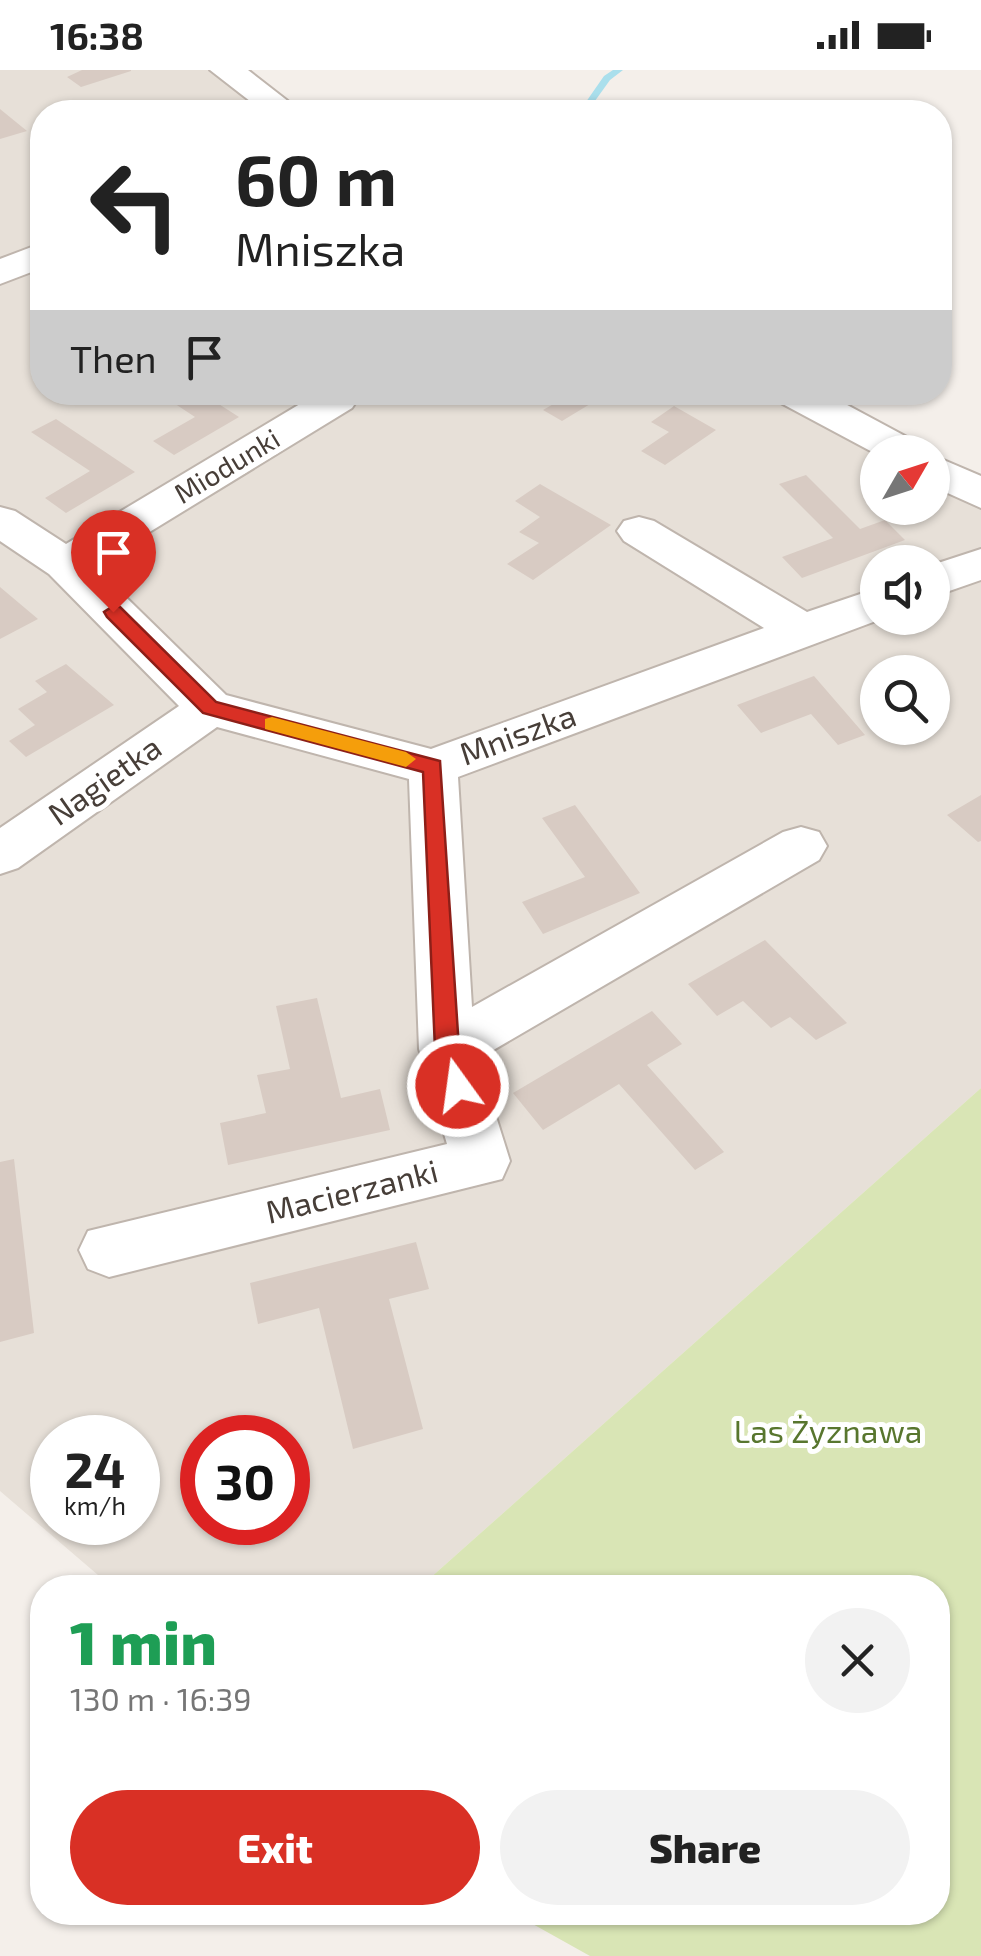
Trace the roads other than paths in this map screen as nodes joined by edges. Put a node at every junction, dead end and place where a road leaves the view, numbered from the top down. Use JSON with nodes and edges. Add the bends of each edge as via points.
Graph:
{"nodes":[{"id":1,"x":226,"y":70,"type":"edge"},
{"id":2,"x":267,"y":100,"type":"edge"},
{"id":3,"x":30,"y":259,"type":"edge"},
{"id":4,"x":0,"y":273,"type":"edge"},
{"id":5,"x":328,"y":405,"type":"edge"},
{"id":6,"x":816,"y":405,"type":"edge"},
{"id":7,"x":872,"y":435,"type":"edge"},
{"id":8,"x":950,"y":478,"type":"edge"},
{"id":9,"x":981,"y":494,"type":"edge"},
{"id":10,"x":0,"y":521,"type":"edge"},
{"id":11,"x":639,"y":530,"type":"dead end"},
{"id":12,"x":65,"y":564,"type":"junction"},
{"id":13,"x":981,"y":564,"type":"edge"},
{"id":14,"x":950,"y":575,"type":"edge"},
{"id":15,"x":860,"y":610,"type":"edge"},
{"id":16,"x":804,"y":630,"type":"junction"},
{"id":17,"x":210,"y":708,"type":"junction"},
{"id":18,"x":433,"y":767,"type":"junction"},
{"id":19,"x":802,"y":846,"type":"dead end"},
{"id":20,"x":0,"y":854,"type":"edge"},
{"id":21,"x":447,"y":1049,"type":"junction"},
{"id":22,"x":110,"y":1250,"type":"dead end"}],
"edges":[{"from":1,"to":2,"type":"street"},
{"from":3,"to":4,"type":"street"},
{"from":5,"to":12,"type":"street","name":"Miodunki"},
{"from":6,"to":7,"type":"street"},
{"from":8,"to":9,"type":"street"},
{"from":10,"to":12,"type":"street","name":"Mniszka"},
{"from":11,"to":16,"type":"street"},
{"from":12,"to":17,"type":"street","name":"Mniszka"},
{"from":13,"to":14,"type":"street"},
{"from":15,"to":16,"type":"street","name":"Mniszka"},
{"from":16,"to":18,"type":"street","name":"Mniszka"},
{"from":17,"to":18,"type":"street","name":"Mniszka"},
{"from":17,"to":20,"type":"street","name":"Nagietka"},
{"from":18,"to":21,"type":"street","name":"Macierzanki"},
{"from":19,"to":21,"type":"street"},
{"from":21,"to":22,"type":"street","name":"Macierzanki","via":[[481,1160]]}]}
